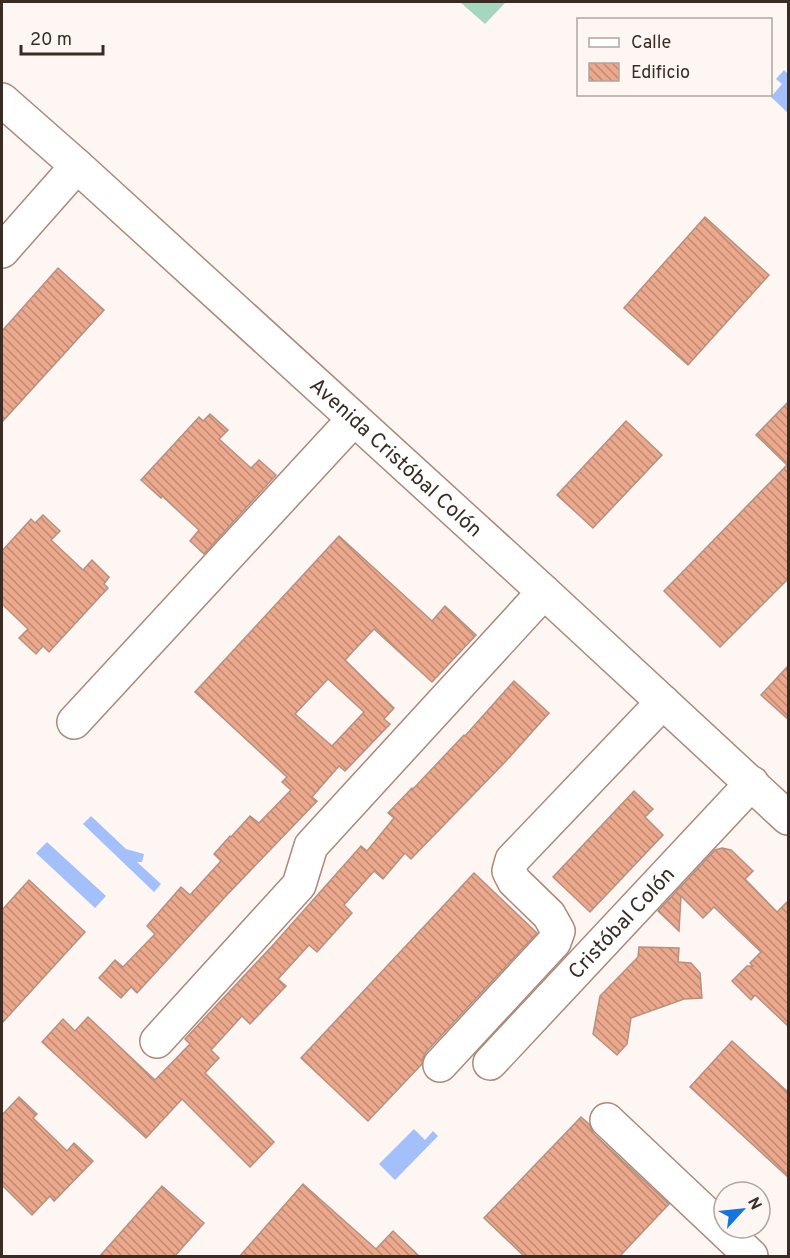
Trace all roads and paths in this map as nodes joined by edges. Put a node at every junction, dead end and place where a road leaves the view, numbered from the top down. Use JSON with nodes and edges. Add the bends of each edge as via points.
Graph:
{"nodes":[{"id":1,"x":2,"y":100,"type":"edge"},
{"id":2,"x":77,"y":166,"type":"junction"},
{"id":3,"x":2,"y":251,"type":"edge"},
{"id":4,"x":354,"y":419,"type":"junction"},
{"id":5,"x":544,"y":592,"type":"junction"},
{"id":6,"x":663,"y":702,"type":"junction"},
{"id":7,"x":74,"y":722,"type":"dead end"},
{"id":8,"x":752,"y":783,"type":"junction"},
{"id":9,"x":789,"y":818,"type":"edge"},
{"id":10,"x":157,"y":1041,"type":"dead end"},
{"id":11,"x":490,"y":1063,"type":"dead end"},
{"id":12,"x":440,"y":1065,"type":"dead end"},
{"id":13,"x":607,"y":1120,"type":"dead end"},
{"id":14,"x":751,"y":1257,"type":"edge"}],
"edges":[{"from":1,"to":2,"type":"main road","name":"Avenida Cristóbal Colón"},
{"from":2,"to":3,"type":"main road"},
{"from":2,"to":4,"type":"main road","name":"Avenida Cristóbal Colón"},
{"from":4,"to":5,"type":"main road","name":"Avenida Cristóbal Colón"},
{"from":4,"to":7,"type":"main road"},
{"from":5,"to":6,"type":"main road","name":"Avenida Cristóbal Colón"},
{"from":5,"to":10,"type":"main road","via":[[311,846],[299,885]]},
{"from":6,"to":8,"type":"main road","name":"Avenida Cristóbal Colón"},
{"from":6,"to":12,"type":"main road","via":[[512,860],[508,871],[514,881],[549,915],[558,931],[554,942]]},
{"from":8,"to":9,"type":"main road","name":"Avenida Cristóbal Colón"},
{"from":8,"to":11,"type":"main road","name":"Cristóbal Colón"},
{"from":13,"to":14,"type":"main road"}]}
